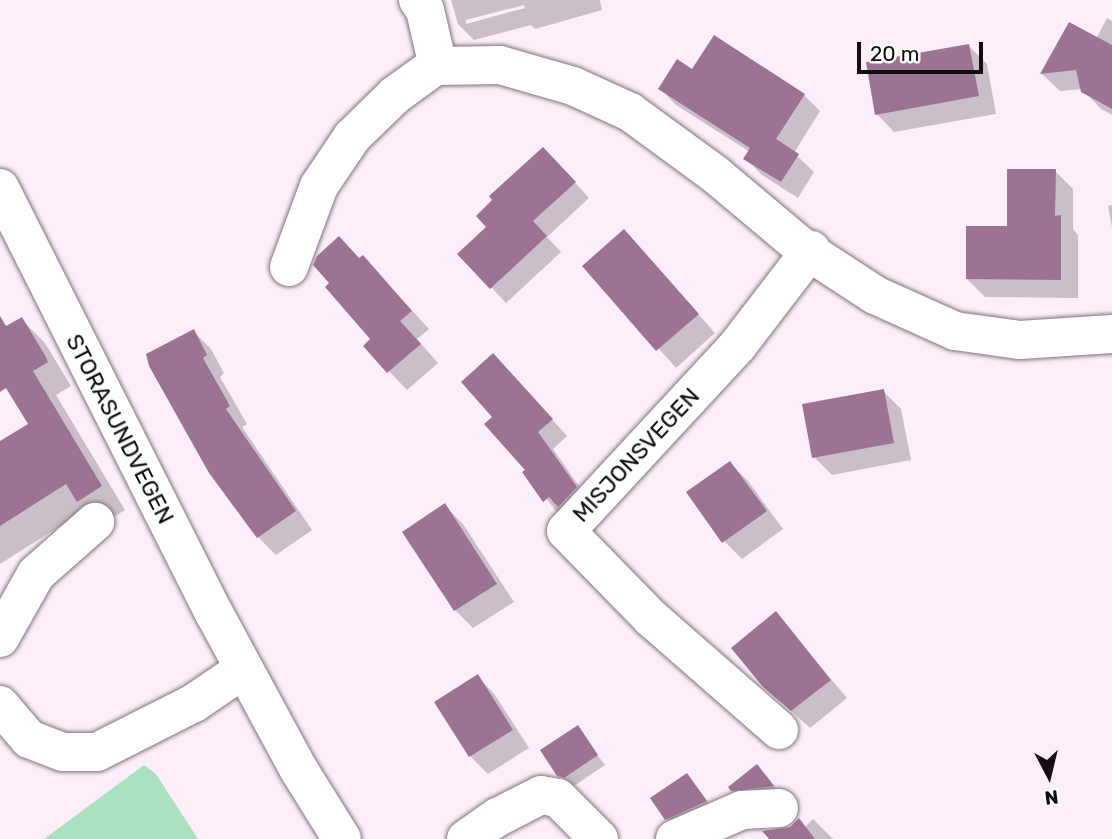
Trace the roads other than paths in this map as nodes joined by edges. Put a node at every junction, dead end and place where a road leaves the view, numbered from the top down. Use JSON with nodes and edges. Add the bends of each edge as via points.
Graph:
{"nodes":[{"id":1,"x":418,"y":0,"type":"edge"},
{"id":2,"x":435,"y":66,"type":"junction"},
{"id":3,"x":0,"y":188,"type":"edge"},
{"id":4,"x":811,"y":250,"type":"junction"},
{"id":5,"x":289,"y":267,"type":"dead end"},
{"id":6,"x":1112,"y":334,"type":"edge"},
{"id":7,"x":95,"y":522,"type":"dead end"},
{"id":8,"x":0,"y":638,"type":"edge"},
{"id":9,"x":244,"y":669,"type":"junction"},
{"id":10,"x":0,"y":705,"type":"edge"},
{"id":11,"x":779,"y":730,"type":"dead end"},
{"id":12,"x":779,"y":808,"type":"dead end"},
{"id":13,"x":342,"y":839,"type":"edge"},
{"id":14,"x":466,"y":839,"type":"edge"},
{"id":15,"x":599,"y":839,"type":"edge"},
{"id":16,"x":675,"y":839,"type":"edge"}],
"edges":[{"from":1,"to":2,"type":"street","via":[[425,10]]},
{"from":2,"to":4,"type":"street","via":[[500,65],[573,86],[630,112]]},
{"from":2,"to":5,"type":"street","via":[[352,137],[319,186]]},
{"from":3,"to":9,"type":"street","name":"STORASUNDVEGEN"},
{"from":4,"to":6,"type":"street","via":[[875,295],[955,331],[1020,340]]},
{"from":4,"to":11,"type":"street","name":"MISJONSVEGEN","via":[[738,345],[566,531],[652,619]]},
{"from":7,"to":8,"type":"street","via":[[36,574]]},
{"from":9,"to":10,"type":"street","via":[[194,703],[97,751],[63,752],[29,739]]},
{"from":9,"to":13,"type":"street","name":"STORASUNDVEGEN"},
{"from":12,"to":16,"type":"street","via":[[742,810]]},
{"from":14,"to":15,"type":"street","via":[[541,795],[558,798]]}]}
